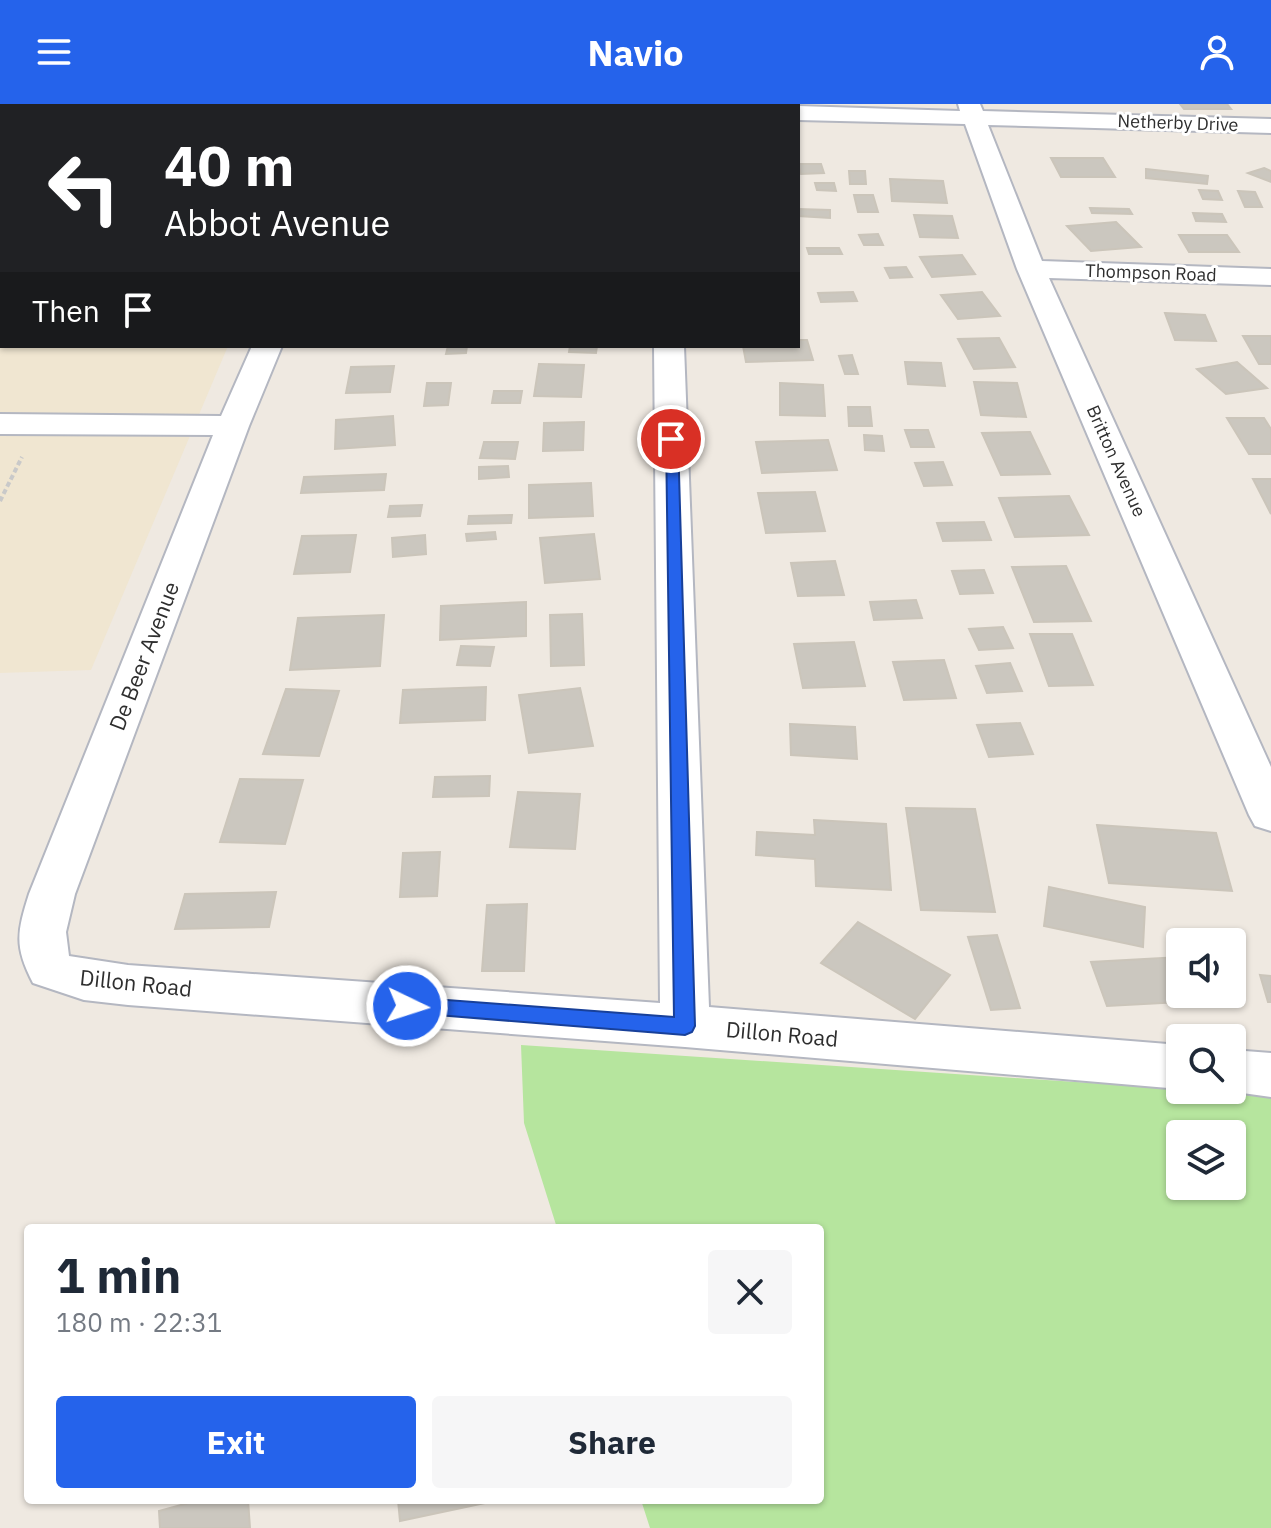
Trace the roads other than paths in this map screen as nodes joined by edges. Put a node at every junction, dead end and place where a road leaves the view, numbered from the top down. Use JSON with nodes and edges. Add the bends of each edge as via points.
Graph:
{"nodes":[{"id":1,"x":971,"y":111,"type":"edge"},
{"id":2,"x":800,"y":113,"type":"edge"},
{"id":3,"x":1271,"y":126,"type":"edge"},
{"id":4,"x":1031,"y":269,"type":"junction"},
{"id":5,"x":1271,"y":277,"type":"edge"},
{"id":6,"x":266,"y":348,"type":"edge"},
{"id":7,"x":669,"y":348,"type":"edge"},
{"id":8,"x":0,"y":424,"type":"edge"},
{"id":9,"x":233,"y":426,"type":"junction"},
{"id":10,"x":1271,"y":815,"type":"edge"},
{"id":11,"x":50,"y":969,"type":"joint"},
{"id":12,"x":685,"y":1026,"type":"junction"},
{"id":13,"x":1166,"y":1066,"type":"edge"},
{"id":14,"x":1246,"y":1073,"type":"edge"},
{"id":15,"x":1271,"y":1075,"type":"edge"}],
"edges":[{"from":1,"to":2,"type":"street","name":"Netherby Drive"},
{"from":1,"to":3,"type":"street","name":"Netherby Drive"},
{"from":1,"to":4,"type":"street","name":"Britton Avenue"},
{"from":4,"to":5,"type":"street","name":"Thompson Road"},
{"from":4,"to":10,"type":"street","name":"Britton Avenue"},
{"from":6,"to":9,"type":"street","name":"De Beer Avenue"},
{"from":7,"to":12,"type":"street"},
{"from":8,"to":9,"type":"street"},
{"from":9,"to":11,"type":"street","name":"De Beer Avenue","via":[[52,894],[40,937]]},
{"from":11,"to":12,"type":"street","name":"Dillon Road","via":[[128,985]]},
{"from":12,"to":13,"type":"street","name":"Dillon Road"},
{"from":14,"to":15,"type":"street"}]}
